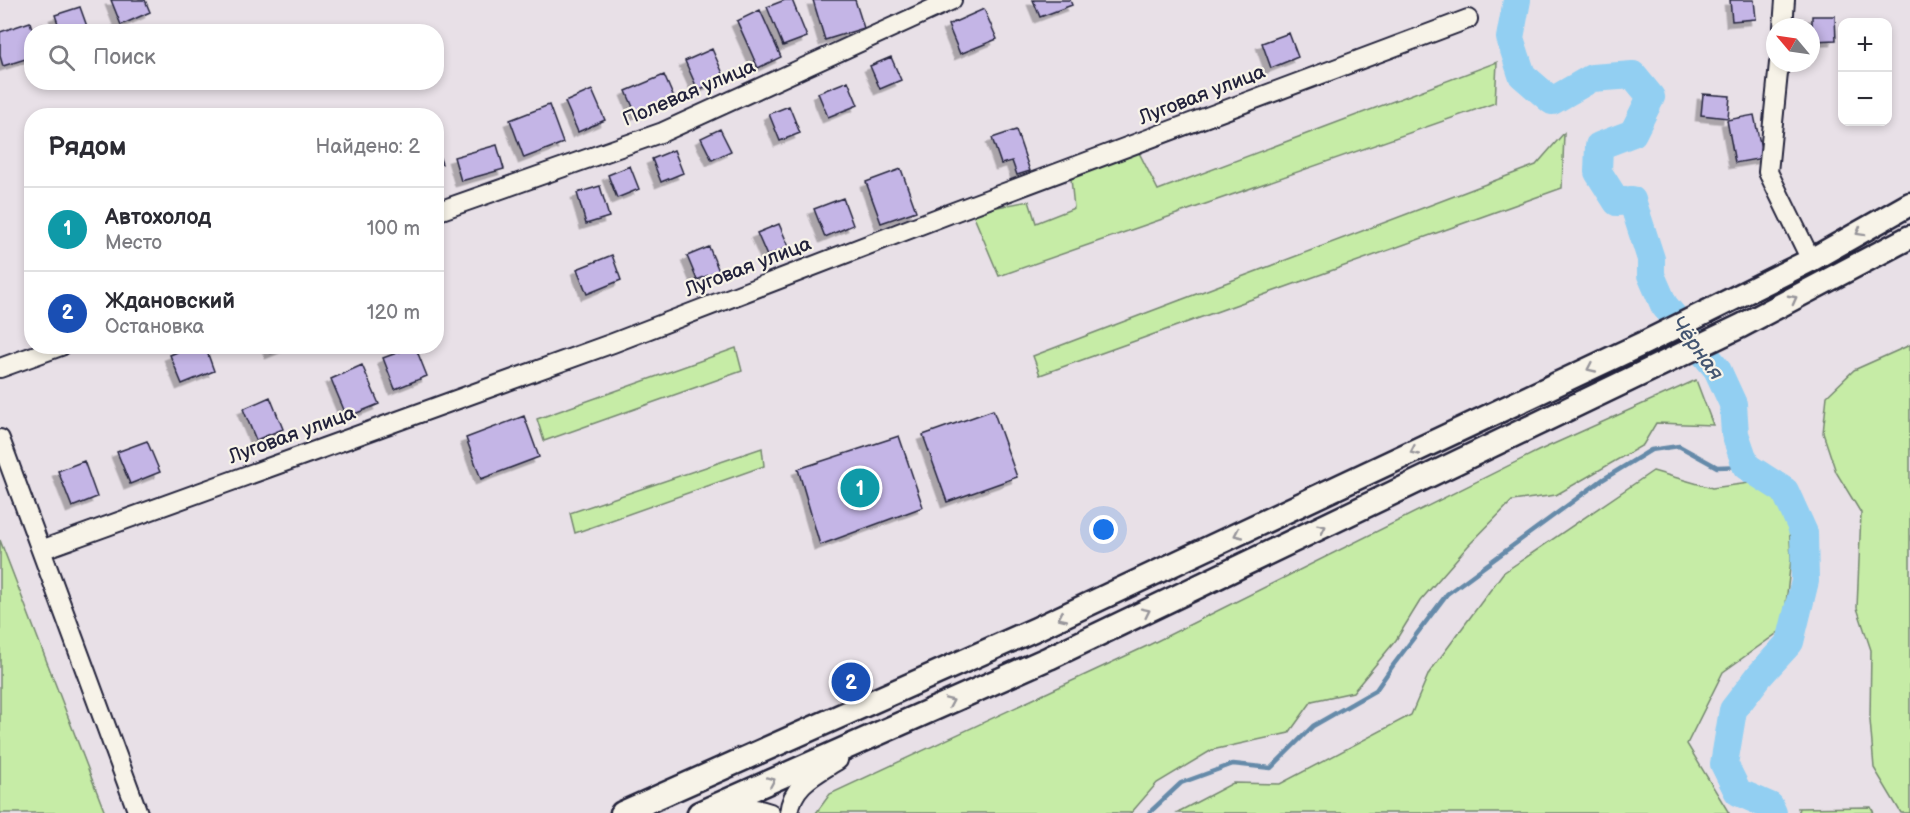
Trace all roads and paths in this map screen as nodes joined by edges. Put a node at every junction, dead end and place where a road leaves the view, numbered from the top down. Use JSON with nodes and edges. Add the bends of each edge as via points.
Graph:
{"nodes":[{"id":1,"x":952,"y":0,"type":"edge"},
{"id":2,"x":1785,"y":0,"type":"edge"},
{"id":3,"x":1784,"y":18,"type":"edge"},
{"id":4,"x":1468,"y":19,"type":"dead end"},
{"id":5,"x":1778,"y":72,"type":"edge"},
{"id":6,"x":1910,"y":204,"type":"edge"},
{"id":7,"x":444,"y":209,"type":"edge"},
{"id":8,"x":1910,"y":237,"type":"edge"},
{"id":9,"x":1811,"y":260,"type":"junction"},
{"id":10,"x":39,"y":354,"type":"edge"},
{"id":11,"x":0,"y":368,"type":"edge"},
{"id":12,"x":0,"y":439,"type":"edge"},
{"id":13,"x":41,"y":550,"type":"junction"},
{"id":14,"x":882,"y":732,"type":"junction"},
{"id":15,"x":138,"y":813,"type":"edge"},
{"id":16,"x":622,"y":813,"type":"edge"},
{"id":17,"x":699,"y":813,"type":"edge"},
{"id":18,"x":723,"y":813,"type":"edge"},
{"id":19,"x":770,"y":813,"type":"edge"},
{"id":20,"x":789,"y":813,"type":"edge"}],
"edges":[{"from":1,"to":7,"type":"street","name":"Полевая улица","via":[[663,132]]},
{"from":2,"to":3,"type":"street"},
{"from":4,"to":13,"type":"street","name":"Луговая улица","via":[[613,343]]},
{"from":5,"to":9,"type":"street","via":[[1768,172]]},
{"from":6,"to":9,"type":"main road","one_way":true},
{"from":14,"to":8,"type":"main road","one_way":true,"via":[[1049,658],[1656,368]]},
{"from":9,"to":16,"type":"main road","one_way":true,"via":[[1644,343],[1036,629]]},
{"from":10,"to":11,"type":"street"},
{"from":12,"to":13,"type":"street"},
{"from":13,"to":15,"type":"street"},
{"from":17,"to":14,"type":"main road","one_way":true},
{"from":14,"to":20,"type":"street","via":[[803,782]]},
{"from":18,"to":19,"type":"street","via":[[742,807]]}]}
